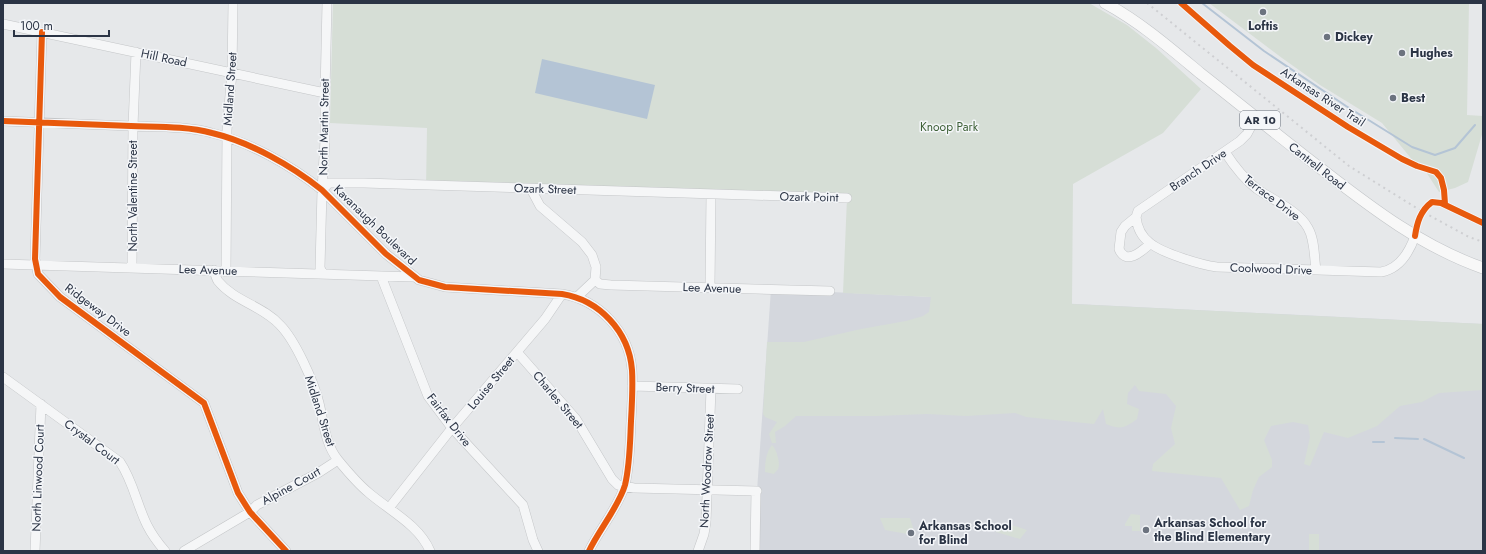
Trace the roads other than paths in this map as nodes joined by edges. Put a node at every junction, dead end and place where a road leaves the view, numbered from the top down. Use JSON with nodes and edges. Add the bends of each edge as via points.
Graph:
{"nodes":[{"id":1,"x":233,"y":3,"type":"edge"},
{"id":2,"x":327,"y":3,"type":"edge"},
{"id":3,"x":1105,"y":3,"type":"edge"},
{"id":4,"x":3,"y":24,"type":"edge"},
{"id":5,"x":42,"y":32,"type":"junction"},
{"id":6,"x":136,"y":52,"type":"junction"},
{"id":7,"x":232,"y":72,"type":"junction"},
{"id":8,"x":325,"y":93,"type":"junction"},
{"id":9,"x":1256,"y":118,"type":"junction"},
{"id":10,"x":3,"y":121,"type":"edge"},
{"id":11,"x":38,"y":122,"type":"junction"},
{"id":12,"x":133,"y":126,"type":"junction"},
{"id":13,"x":227,"y":138,"type":"junction"},
{"id":14,"x":1224,"y":152,"type":"junction"},
{"id":15,"x":531,"y":189,"type":"junction"},
{"id":16,"x":322,"y":190,"type":"junction"},
{"id":17,"x":711,"y":194,"type":"junction"},
{"id":18,"x":770,"y":196,"type":"joint"},
{"id":19,"x":847,"y":198,"type":"dead end"},
{"id":20,"x":1136,"y":217,"type":"junction"},
{"id":21,"x":1415,"y":236,"type":"junction"},
{"id":22,"x":1150,"y":244,"type":"junction"},
{"id":23,"x":3,"y":264,"type":"edge"},
{"id":24,"x":36,"y":264,"type":"junction"},
{"id":25,"x":132,"y":268,"type":"junction"},
{"id":26,"x":1483,"y":268,"type":"edge"},
{"id":27,"x":214,"y":270,"type":"junction"},
{"id":28,"x":1316,"y":270,"type":"junction"},
{"id":29,"x":226,"y":272,"type":"junction"},
{"id":30,"x":323,"y":274,"type":"junction"},
{"id":31,"x":381,"y":276,"type":"junction"},
{"id":32,"x":414,"y":277,"type":"junction"},
{"id":33,"x":595,"y":280,"type":"junction"},
{"id":34,"x":710,"y":287,"type":"junction"},
{"id":35,"x":830,"y":291,"type":"dead end"},
{"id":36,"x":562,"y":294,"type":"junction"},
{"id":37,"x":577,"y":297,"type":"junction"},
{"id":38,"x":517,"y":352,"type":"junction"},
{"id":39,"x":3,"y":377,"type":"edge"},
{"id":40,"x":632,"y":386,"type":"junction"},
{"id":41,"x":711,"y":389,"type":"junction"},
{"id":42,"x":738,"y":389,"type":"dead end"},
{"id":43,"x":41,"y":404,"type":"junction"},
{"id":44,"x":452,"y":428,"type":"junction"},
{"id":45,"x":338,"y":460,"type":"junction"},
{"id":46,"x":625,"y":486,"type":"junction"},
{"id":47,"x":707,"y":490,"type":"junction"},
{"id":48,"x":389,"y":508,"type":"junction"},
{"id":49,"x":250,"y":512,"type":"junction"},
{"id":50,"x":35,"y":551,"type":"edge"},
{"id":51,"x":165,"y":551,"type":"edge"},
{"id":52,"x":184,"y":551,"type":"edge"},
{"id":53,"x":286,"y":551,"type":"edge"},
{"id":54,"x":430,"y":551,"type":"edge"},
{"id":55,"x":538,"y":551,"type":"edge"},
{"id":56,"x":589,"y":551,"type":"edge"},
{"id":57,"x":698,"y":551,"type":"edge"},
{"id":58,"x":755,"y":551,"type":"edge"}],
"edges":[{"from":1,"to":7,"type":"street","name":"Midland Street"},
{"from":2,"to":8,"type":"street","name":"North Martin Street"},
{"from":3,"to":9,"type":"main road","name":"Cantrell Road","number":"AR 10","via":[[1124,13]]},
{"from":4,"to":5,"type":"street","name":"Hill Road"},
{"from":5,"to":6,"type":"street","name":"Hill Road"},
{"from":5,"to":11,"type":"street","name":"Ridgeway Drive"},
{"from":6,"to":7,"type":"street","name":"Hill Road"},
{"from":6,"to":12,"type":"street","name":"North Valentine Street"},
{"from":7,"to":8,"type":"street","name":"Hill Road"},
{"from":7,"to":13,"type":"street","name":"Midland Street"},
{"from":8,"to":16,"type":"street","name":"North Martin Street"},
{"from":9,"to":14,"type":"street","name":"Branch Drive","via":[[1244,138]]},
{"from":9,"to":21,"type":"main road","name":"Cantrell Road","number":"AR 10","via":[[1351,192]]},
{"from":10,"to":11,"type":"street","name":"Kavanaugh Boulevard"},
{"from":11,"to":12,"type":"street","name":"Kavanaugh Boulevard"},
{"from":11,"to":24,"type":"street","name":"Ridgeway Drive","via":[[34,259]]},
{"from":12,"to":13,"type":"street","name":"Kavanaugh Boulevard","via":[[209,132]]},
{"from":12,"to":25,"type":"street","name":"North Valentine Street"},
{"from":13,"to":16,"type":"street","name":"Kavanaugh Boulevard","via":[[275,160],[304,176]]},
{"from":13,"to":29,"type":"street","name":"Midland Street"},
{"from":14,"to":20,"type":"street","name":"Branch Drive","via":[[1144,206]]},
{"from":14,"to":28,"type":"street","name":"Terrace Drive","via":[[1249,181],[1305,223],[1313,242]]},
{"from":15,"to":16,"type":"street","name":"Ozark Street","via":[[332,183]]},
{"from":15,"to":17,"type":"street","name":"Ozark Street"},
{"from":15,"to":33,"type":"street","via":[[540,206],[591,251],[596,268]]},
{"from":16,"to":30,"type":"street","name":"North Martin Street","via":[[320,268]]},
{"from":16,"to":32,"type":"street","name":"Kavanaugh Boulevard","via":[[386,254]]},
{"from":17,"to":18,"type":"street","name":"Ozark Street"},
{"from":17,"to":34,"type":"street"},
{"from":18,"to":19,"type":"street","name":"Ozark Point"},
{"from":20,"to":22,"type":"street","via":[[1139,230]]},
{"from":20,"to":22,"type":"street","name":"Branch Drive","via":[[1121,232],[1120,251],[1128,257],[1133,257]]},
{"from":21,"to":26,"type":"main road","name":"Cantrell Road","number":"AR 10","via":[[1448,255]]},
{"from":21,"to":28,"type":"street","name":"Coolwood Drive","via":[[1404,258],[1385,272]]},
{"from":22,"to":28,"type":"street","name":"Coolwood Drive","via":[[1199,263],[1217,267]]},
{"from":23,"to":24,"type":"street","name":"Lee Avenue"},
{"from":24,"to":25,"type":"street","name":"Lee Avenue"},
{"from":24,"to":49,"type":"street","name":"Ridgeway Drive","via":[[40,276],[60,297],[204,403],[236,488]]},
{"from":25,"to":27,"type":"street","name":"Lee Avenue"},
{"from":27,"to":29,"type":"street","name":"Lee Avenue"},
{"from":27,"to":45,"type":"street","name":"Midland Street","via":[[219,282],[273,319],[287,333],[313,384],[326,435]]},
{"from":29,"to":30,"type":"street","name":"Lee Avenue"},
{"from":30,"to":31,"type":"street","name":"Lee Avenue"},
{"from":31,"to":32,"type":"street","name":"Lee Avenue"},
{"from":31,"to":44,"type":"street","name":"Fairfax Drive","via":[[428,396]]},
{"from":32,"to":36,"type":"street","name":"Kavanaugh Boulevard","via":[[445,287]]},
{"from":33,"to":34,"type":"street","name":"Lee Avenue","via":[[600,284],[611,285]]},
{"from":33,"to":37,"type":"street"},
{"from":34,"to":35,"type":"street","name":"Lee Avenue"},
{"from":36,"to":37,"type":"street","name":"Kavanaugh Boulevard"},
{"from":36,"to":38,"type":"street","name":"Louise Street"},
{"from":37,"to":40,"type":"street","name":"Kavanaugh Boulevard","via":[[602,311],[621,333],[630,357]]},
{"from":38,"to":44,"type":"street","name":"Louise Street"},
{"from":38,"to":46,"type":"street","name":"Charles Street","via":[[576,418],[616,484]]},
{"from":39,"to":43,"type":"street","name":"Crystal Court"},
{"from":40,"to":41,"type":"street","name":"Berry Street"},
{"from":40,"to":46,"type":"street","name":"Kavanaugh Boulevard","via":[[629,458]]},
{"from":41,"to":42,"type":"street","name":"Berry Street"},
{"from":41,"to":47,"type":"street","name":"North Woodrow Street"},
{"from":43,"to":50,"type":"street","name":"North Linwood Court"},
{"from":43,"to":51,"type":"street","name":"Crystal Court","via":[[120,462],[147,525]]},
{"from":44,"to":48,"type":"street","name":"Louise Street"},
{"from":44,"to":55,"type":"street","name":"Fairfax Drive","via":[[524,505]]},
{"from":45,"to":48,"type":"street","name":"Midland Street","via":[[364,489]]},
{"from":45,"to":49,"type":"street","name":"Alpine Court","via":[[257,505]]},
{"from":46,"to":47,"type":"street"},
{"from":46,"to":56,"type":"street","name":"Kavanaugh Boulevard"},
{"from":47,"to":57,"type":"street","name":"North Woodrow Street","via":[[706,528]]},
{"from":47,"to":58,"type":"street","via":[[756,491]]},
{"from":48,"to":54,"type":"street","name":"Midland Street","via":[[422,536]]},
{"from":49,"to":52,"type":"street","name":"Alpine Court"},
{"from":49,"to":53,"type":"street","name":"Ridgeway Drive"}]}
